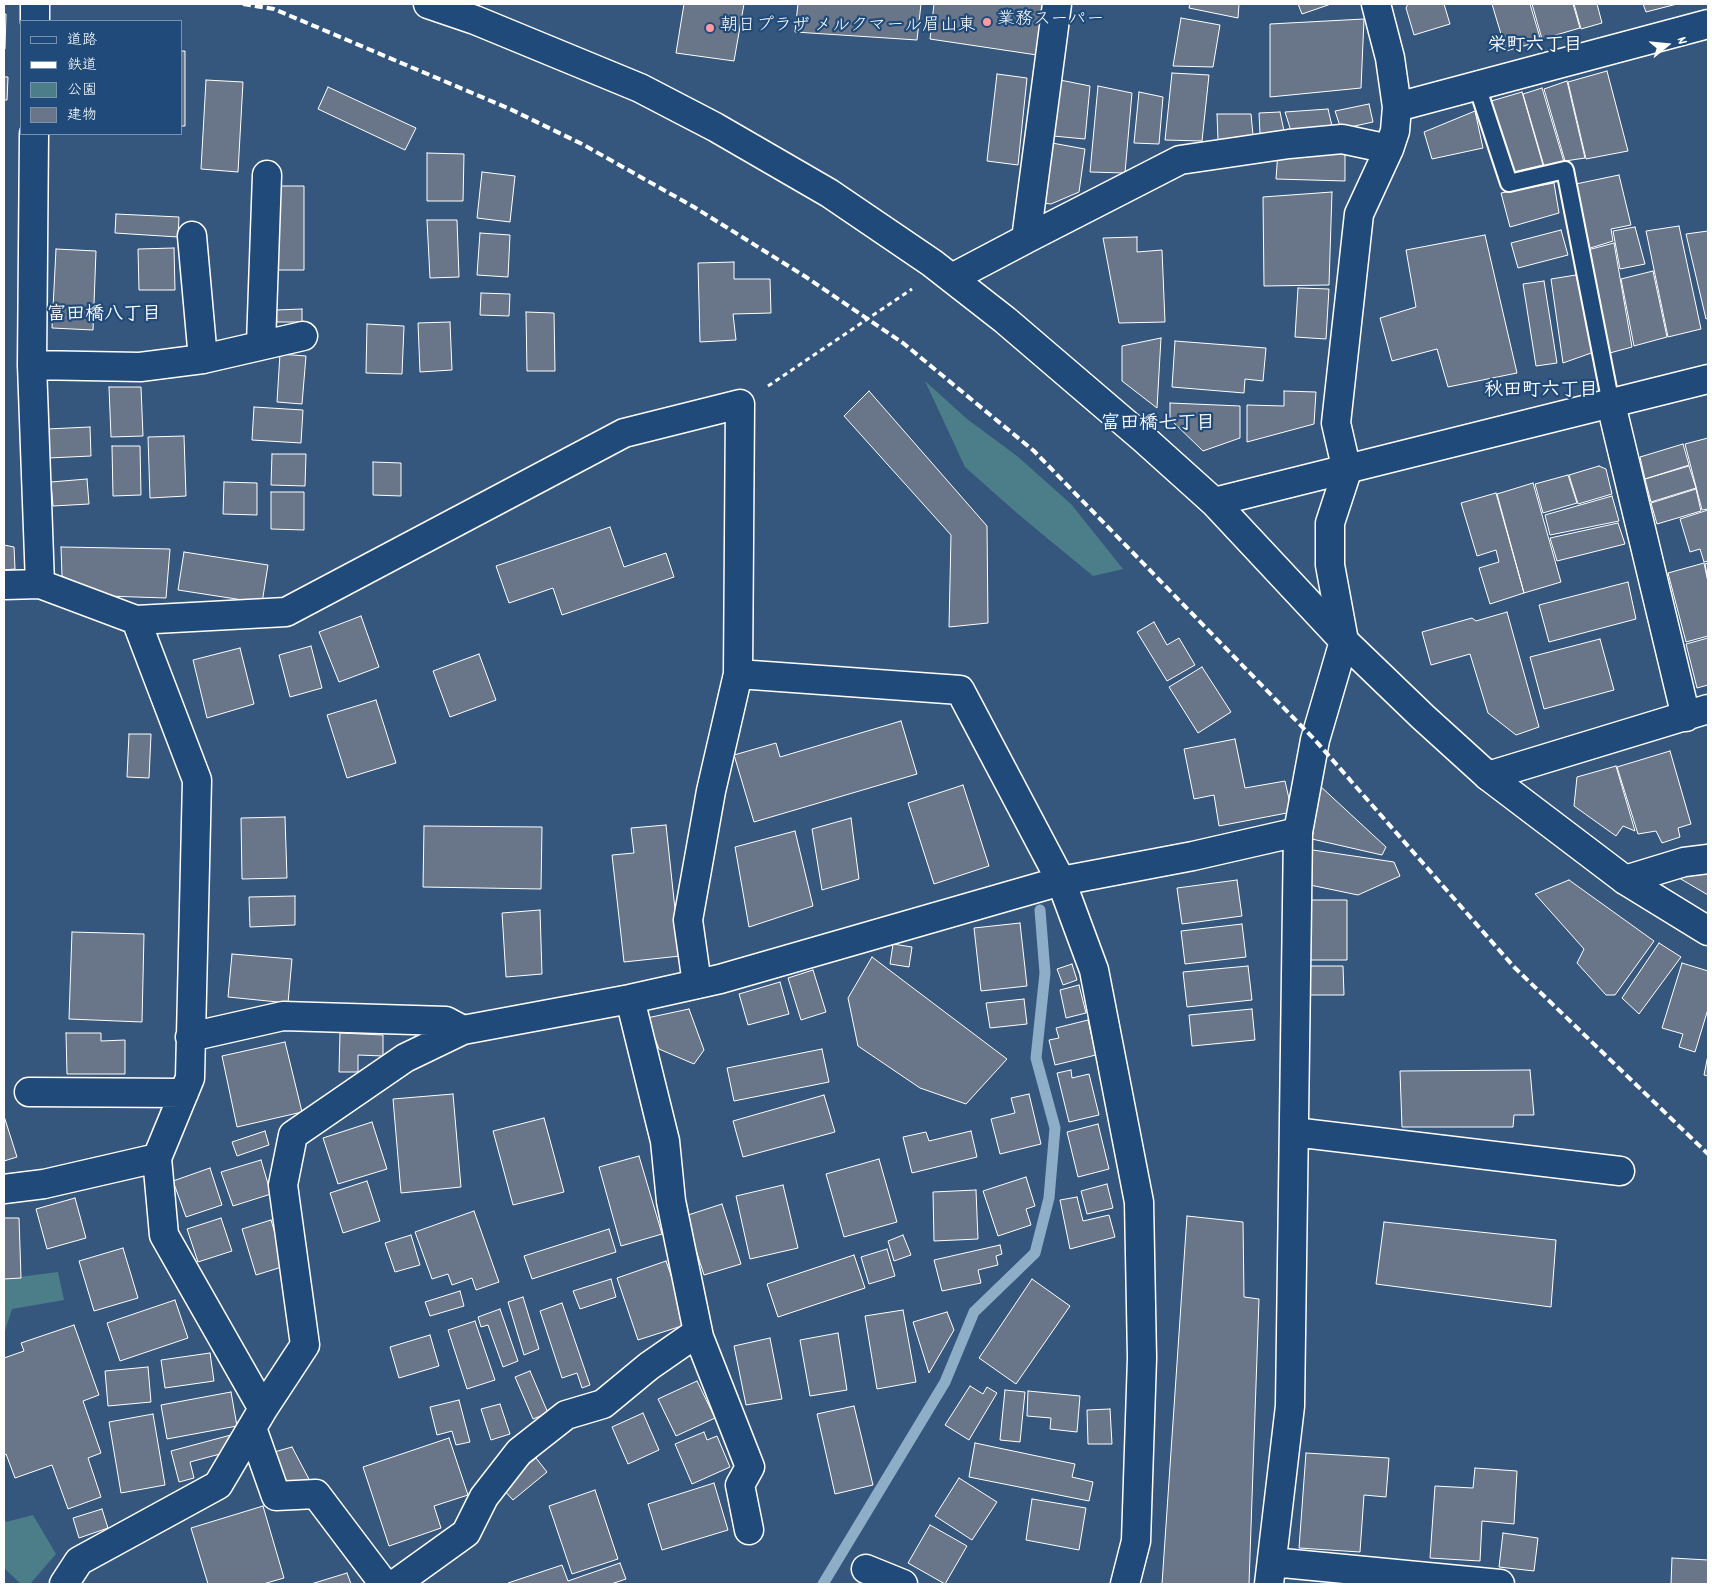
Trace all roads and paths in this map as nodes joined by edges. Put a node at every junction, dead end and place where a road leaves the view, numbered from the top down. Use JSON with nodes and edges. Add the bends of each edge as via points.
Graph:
{"nodes":[{"id":1,"x":36,"y":4,"type":"edge"},
{"id":2,"x":428,"y":4,"type":"edge"},
{"id":3,"x":1057,"y":4,"type":"edge"},
{"id":4,"x":1376,"y":4,"type":"edge"},
{"id":5,"x":35,"y":20,"type":"edge"},
{"id":6,"x":1708,"y":24,"type":"edge"},
{"id":7,"x":1477,"y":86,"type":"junction"},
{"id":8,"x":1397,"y":107,"type":"junction"},
{"id":9,"x":34,"y":135,"type":"edge"},
{"id":10,"x":1389,"y":149,"type":"junction"},
{"id":11,"x":267,"y":175,"type":"dead end"},
{"id":12,"x":192,"y":236,"type":"dead end"},
{"id":13,"x":1026,"y":239,"type":"junction"},
{"id":14,"x":942,"y":271,"type":"junction"},
{"id":15,"x":304,"y":336,"type":"dead end"},
{"id":16,"x":261,"y":344,"type":"junction"},
{"id":17,"x":203,"y":359,"type":"junction"},
{"id":18,"x":32,"y":364,"type":"junction"},
{"id":19,"x":1708,"y":379,"type":"edge"},
{"id":20,"x":740,"y":404,"type":"junction"},
{"id":21,"x":1611,"y":404,"type":"junction"},
{"id":22,"x":1346,"y":470,"type":"junction"},
{"id":23,"x":1214,"y":502,"type":"junction"},
{"id":24,"x":4,"y":584,"type":"edge"},
{"id":25,"x":40,"y":584,"type":"junction"},
{"id":26,"x":136,"y":620,"type":"junction"},
{"id":27,"x":1344,"y":640,"type":"junction"},
{"id":28,"x":738,"y":674,"type":"junction"},
{"id":29,"x":1697,"y":713,"type":"edge"},
{"id":30,"x":1488,"y":776,"type":"junction"},
{"id":31,"x":1298,"y":832,"type":"junction"},
{"id":32,"x":1708,"y":859,"type":"edge"},
{"id":33,"x":1624,"y":880,"type":"junction"},
{"id":34,"x":1061,"y":881,"type":"junction"},
{"id":35,"x":1708,"y":931,"type":"edge"},
{"id":36,"x":697,"y":984,"type":"junction"},
{"id":37,"x":630,"y":999,"type":"junction"},
{"id":38,"x":463,"y":1030,"type":"junction"},
{"id":39,"x":190,"y":1037,"type":"junction"},
{"id":40,"x":29,"y":1092,"type":"dead end"},
{"id":41,"x":184,"y":1093,"type":"junction"},
{"id":42,"x":1294,"y":1132,"type":"junction"},
{"id":43,"x":157,"y":1158,"type":"junction"},
{"id":44,"x":1620,"y":1171,"type":"dead end"},
{"id":45,"x":4,"y":1189,"type":"edge"},
{"id":46,"x":698,"y":1332,"type":"junction"},
{"id":47,"x":257,"y":1419,"type":"junction"},
{"id":48,"x":749,"y":1530,"type":"dead end"},
{"id":49,"x":866,"y":1569,"type":"dead end"},
{"id":50,"x":1270,"y":1573,"type":"edge"},
{"id":51,"x":64,"y":1584,"type":"edge"},
{"id":52,"x":384,"y":1584,"type":"edge"},
{"id":53,"x":395,"y":1584,"type":"edge"},
{"id":54,"x":903,"y":1584,"type":"edge"},
{"id":55,"x":1124,"y":1584,"type":"edge"},
{"id":56,"x":1500,"y":1584,"type":"edge"}],
"edges":[{"from":1,"to":5,"type":"street"},
{"from":2,"to":14,"type":"street","via":[[640,88],[829,193]]},
{"from":3,"to":13,"type":"street"},
{"from":4,"to":8,"type":"street","via":[[1390,58]]},
{"from":6,"to":7,"type":"street"},
{"from":7,"to":8,"type":"street"},
{"from":7,"to":21,"type":"lane","via":[[1509,184],[1565,170]]},
{"from":8,"to":10,"type":"street","via":[[1395,131]]},
{"from":9,"to":18,"type":"street"},
{"from":10,"to":13,"type":"street","via":[[1342,139],[1180,160]]},
{"from":10,"to":22,"type":"street","via":[[1359,214],[1336,423]]},
{"from":11,"to":16,"type":"street"},
{"from":12,"to":17,"type":"street"},
{"from":13,"to":14,"type":"street"},
{"from":14,"to":20,"type":"path"},
{"from":14,"to":23,"type":"street","via":[[1027,339]]},
{"from":15,"to":16,"type":"street"},
{"from":16,"to":17,"type":"street"},
{"from":17,"to":18,"type":"street","via":[[140,367]]},
{"from":18,"to":25,"type":"street"},
{"from":19,"to":21,"type":"street"},
{"from":20,"to":26,"type":"street","via":[[624,433],[286,612]]},
{"from":20,"to":28,"type":"street"},
{"from":21,"to":22,"type":"street"},
{"from":21,"to":29,"type":"street"},
{"from":22,"to":23,"type":"street"},
{"from":22,"to":27,"type":"street","via":[[1330,523],[1330,565]]},
{"from":23,"to":27,"type":"street"},
{"from":24,"to":25,"type":"street"},
{"from":25,"to":26,"type":"street"},
{"from":26,"to":39,"type":"street","via":[[197,780]]},
{"from":27,"to":30,"type":"street"},
{"from":27,"to":31,"type":"street","via":[[1315,740]]},
{"from":28,"to":34,"type":"street","via":[[960,690]]},
{"from":28,"to":36,"type":"street","via":[[711,791],[688,920]]},
{"from":29,"to":30,"type":"street"},
{"from":30,"to":33,"type":"street"},
{"from":31,"to":34,"type":"street"},
{"from":31,"to":42,"type":"street"},
{"from":32,"to":33,"type":"street","via":[[1684,862]]},
{"from":33,"to":35,"type":"street"},
{"from":34,"to":36,"type":"street"},
{"from":34,"to":55,"type":"street","via":[[1094,970],[1139,1202],[1142,1358],[1136,1541]]},
{"from":36,"to":37,"type":"street"},
{"from":37,"to":38,"type":"street"},
{"from":37,"to":46,"type":"street","via":[[665,1141],[671,1201]]},
{"from":38,"to":39,"type":"street","via":[[446,1021],[283,1016]]},
{"from":38,"to":47,"type":"street","via":[[405,1058],[293,1135],[282,1185],[305,1345]]},
{"from":39,"to":41,"type":"street","via":[[190,1078]]},
{"from":40,"to":41,"type":"street"},
{"from":41,"to":43,"type":"street"},
{"from":42,"to":44,"type":"street"},
{"from":42,"to":50,"type":"street","via":[[1290,1406]]},
{"from":43,"to":45,"type":"street","via":[[44,1184]]},
{"from":43,"to":47,"type":"street","via":[[164,1235]]},
{"from":46,"to":48,"type":"street","via":[[750,1467],[740,1485]]},
{"from":46,"to":53,"type":"street","via":[[603,1404],[566,1415],[520,1452],[484,1497],[466,1533]]},
{"from":47,"to":51,"type":"street","via":[[218,1485],[79,1561]]},
{"from":47,"to":52,"type":"street","via":[[276,1496],[316,1494]]},
{"from":49,"to":54,"type":"street"},
{"from":50,"to":56,"type":"street"}]}
